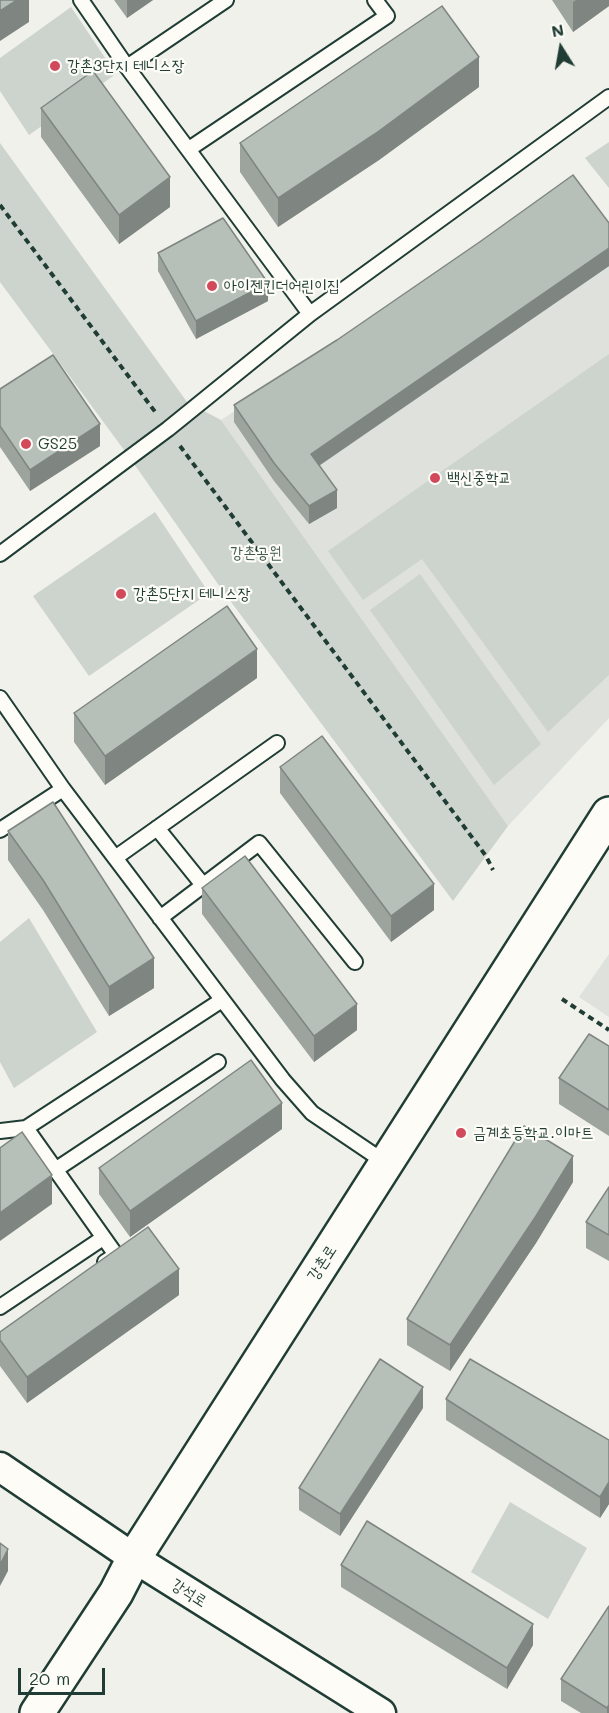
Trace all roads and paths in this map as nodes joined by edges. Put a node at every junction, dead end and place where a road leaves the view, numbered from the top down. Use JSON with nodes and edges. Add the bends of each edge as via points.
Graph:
{"nodes":[{"id":1,"x":81,"y":0,"type":"edge"},
{"id":2,"x":226,"y":0,"type":"edge"},
{"id":3,"x":375,"y":0,"type":"edge"},
{"id":4,"x":128,"y":67,"type":"junction"},
{"id":5,"x":609,"y":97,"type":"edge"},
{"id":6,"x":189,"y":149,"type":"junction"},
{"id":7,"x":0,"y":205,"type":"edge"},
{"id":8,"x":310,"y":314,"type":"junction"},
{"id":9,"x":168,"y":429,"type":"junction"},
{"id":10,"x":0,"y":554,"type":"edge"},
{"id":11,"x":0,"y":698,"type":"edge"},
{"id":12,"x":277,"y":742,"type":"dead end"},
{"id":13,"x":63,"y":789,"type":"junction"},
{"id":14,"x":609,"y":814,"type":"edge"},
{"id":15,"x":157,"y":828,"type":"junction"},
{"id":16,"x":0,"y":830,"type":"edge"},
{"id":17,"x":115,"y":858,"type":"junction"},
{"id":18,"x":493,"y":870,"type":"dead end"},
{"id":19,"x":203,"y":885,"type":"junction"},
{"id":20,"x":160,"y":918,"type":"junction"},
{"id":21,"x":355,"y":962,"type":"dead end"},
{"id":22,"x":562,"y":999,"type":"dead end"},
{"id":23,"x":222,"y":1000,"type":"junction"},
{"id":24,"x":609,"y":1030,"type":"edge"},
{"id":25,"x":218,"y":1062,"type":"dead end"},
{"id":26,"x":26,"y":1128,"type":"junction"},
{"id":27,"x":0,"y":1131,"type":"edge"},
{"id":28,"x":386,"y":1163,"type":"junction"},
{"id":29,"x":55,"y":1170,"type":"junction"},
{"id":30,"x":103,"y":1238,"type":"junction"},
{"id":31,"x":96,"y":1268,"type":"edge"},
{"id":32,"x":0,"y":1307,"type":"edge"},
{"id":33,"x":0,"y":1467,"type":"edge"},
{"id":34,"x":134,"y":1558,"type":"junction"},
{"id":35,"x":37,"y":1713,"type":"edge"},
{"id":36,"x":381,"y":1713,"type":"edge"}],
"edges":[{"from":1,"to":4,"type":"lane"},
{"from":2,"to":4,"type":"lane"},
{"from":3,"to":6,"type":"lane","via":[[387,16]]},
{"from":4,"to":6,"type":"lane"},
{"from":5,"to":8,"type":"lane"},
{"from":6,"to":8,"type":"lane"},
{"from":7,"to":9,"type":"path"},
{"from":8,"to":9,"type":"lane"},
{"from":9,"to":10,"type":"lane"},
{"from":9,"to":18,"type":"path"},
{"from":11,"to":13,"type":"lane"},
{"from":12,"to":15,"type":"lane"},
{"from":13,"to":16,"type":"lane"},
{"from":13,"to":17,"type":"lane"},
{"from":14,"to":28,"type":"main road","name":"강촌로"},
{"from":15,"to":17,"type":"lane"},
{"from":15,"to":19,"type":"lane"},
{"from":17,"to":20,"type":"lane"},
{"from":19,"to":20,"type":"lane"},
{"from":19,"to":21,"type":"lane","via":[[258,843]]},
{"from":20,"to":23,"type":"lane"},
{"from":22,"to":24,"type":"path"},
{"from":23,"to":26,"type":"lane"},
{"from":23,"to":28,"type":"lane","via":[[312,1113]]},
{"from":25,"to":29,"type":"lane"},
{"from":26,"to":27,"type":"lane"},
{"from":26,"to":29,"type":"lane"},
{"from":28,"to":34,"type":"main road","name":"강촌로"},
{"from":29,"to":30,"type":"lane"},
{"from":30,"to":31,"type":"lane","via":[[116,1255]]},
{"from":30,"to":32,"type":"lane"},
{"from":33,"to":34,"type":"street","name":"강석로"},
{"from":34,"to":35,"type":"main road","name":"강촌로","via":[[116,1593]]},
{"from":34,"to":36,"type":"street","name":"강석로"}]}
